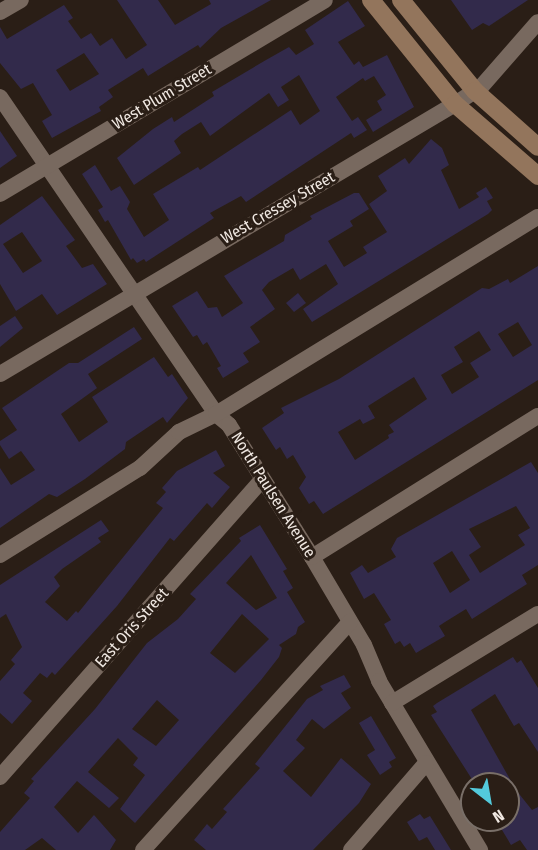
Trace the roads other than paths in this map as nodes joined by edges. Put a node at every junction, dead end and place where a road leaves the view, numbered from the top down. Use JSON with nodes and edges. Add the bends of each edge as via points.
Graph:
{"nodes":[{"id":1,"x":21,"y":0,"type":"edge"},
{"id":2,"x":325,"y":0,"type":"edge"},
{"id":3,"x":371,"y":0,"type":"edge"},
{"id":4,"x":401,"y":0,"type":"edge"},
{"id":5,"x":0,"y":12,"type":"edge"},
{"id":6,"x":538,"y":22,"type":"edge"},
{"id":7,"x":475,"y":91,"type":"junction"},
{"id":8,"x":0,"y":97,"type":"edge"},
{"id":9,"x":455,"y":104,"type":"junction"},
{"id":10,"x":538,"y":147,"type":"edge"},
{"id":11,"x":48,"y":165,"type":"junction"},
{"id":12,"x":538,"y":176,"type":"edge"},
{"id":13,"x":0,"y":194,"type":"edge"},
{"id":14,"x":538,"y":217,"type":"edge"},
{"id":15,"x":133,"y":293,"type":"junction"},
{"id":16,"x":0,"y":374,"type":"edge"},
{"id":17,"x":216,"y":414,"type":"junction"},
{"id":18,"x":538,"y":416,"type":"edge"},
{"id":19,"x":263,"y":479,"type":"junction"},
{"id":20,"x":0,"y":555,"type":"edge"},
{"id":21,"x":312,"y":557,"type":"junction"},
{"id":22,"x":536,"y":620,"type":"edge"},
{"id":23,"x":350,"y":622,"type":"junction"},
{"id":24,"x":392,"y":703,"type":"junction"},
{"id":25,"x":426,"y":763,"type":"junction"},
{"id":26,"x":0,"y":777,"type":"edge"},
{"id":27,"x":143,"y":850,"type":"edge"},
{"id":28,"x":351,"y":850,"type":"edge"},
{"id":29,"x":480,"y":850,"type":"edge"}],
"edges":[{"from":1,"to":5,"type":"street"},
{"from":2,"to":11,"type":"street","name":"West Plum Street"},
{"from":3,"to":9,"type":"main road"},
{"from":4,"to":7,"type":"main road"},
{"from":6,"to":7,"type":"street","name":"West Cressey Street"},
{"from":7,"to":9,"type":"street","name":"West Cressey Street"},
{"from":7,"to":10,"type":"main road"},
{"from":8,"to":11,"type":"street","name":"North Paulsen Avenue"},
{"from":9,"to":12,"type":"main road"},
{"from":9,"to":15,"type":"street","name":"West Cressey Street"},
{"from":11,"to":13,"type":"street","name":"West Plum Street"},
{"from":11,"to":15,"type":"street","name":"North Paulsen Avenue"},
{"from":14,"to":17,"type":"street"},
{"from":15,"to":16,"type":"street","name":"West Cressey Street"},
{"from":15,"to":17,"type":"street","name":"North Paulsen Avenue"},
{"from":17,"to":19,"type":"street","name":"North Paulsen Avenue","via":[[229,424]]},
{"from":17,"to":20,"type":"street","via":[[179,432],[140,468]]},
{"from":18,"to":21,"type":"street"},
{"from":19,"to":21,"type":"street","name":"North Paulsen Avenue"},
{"from":19,"to":26,"type":"street","name":"East Oris Street"},
{"from":21,"to":23,"type":"street","name":"North Paulsen Avenue"},
{"from":22,"to":24,"type":"street"},
{"from":23,"to":24,"type":"street","name":"North Paulsen Avenue"},
{"from":23,"to":27,"type":"street"},
{"from":24,"to":25,"type":"street","name":"North Paulsen Avenue"},
{"from":25,"to":28,"type":"street"},
{"from":25,"to":29,"type":"street","name":"North Paulsen Avenue"}]}
